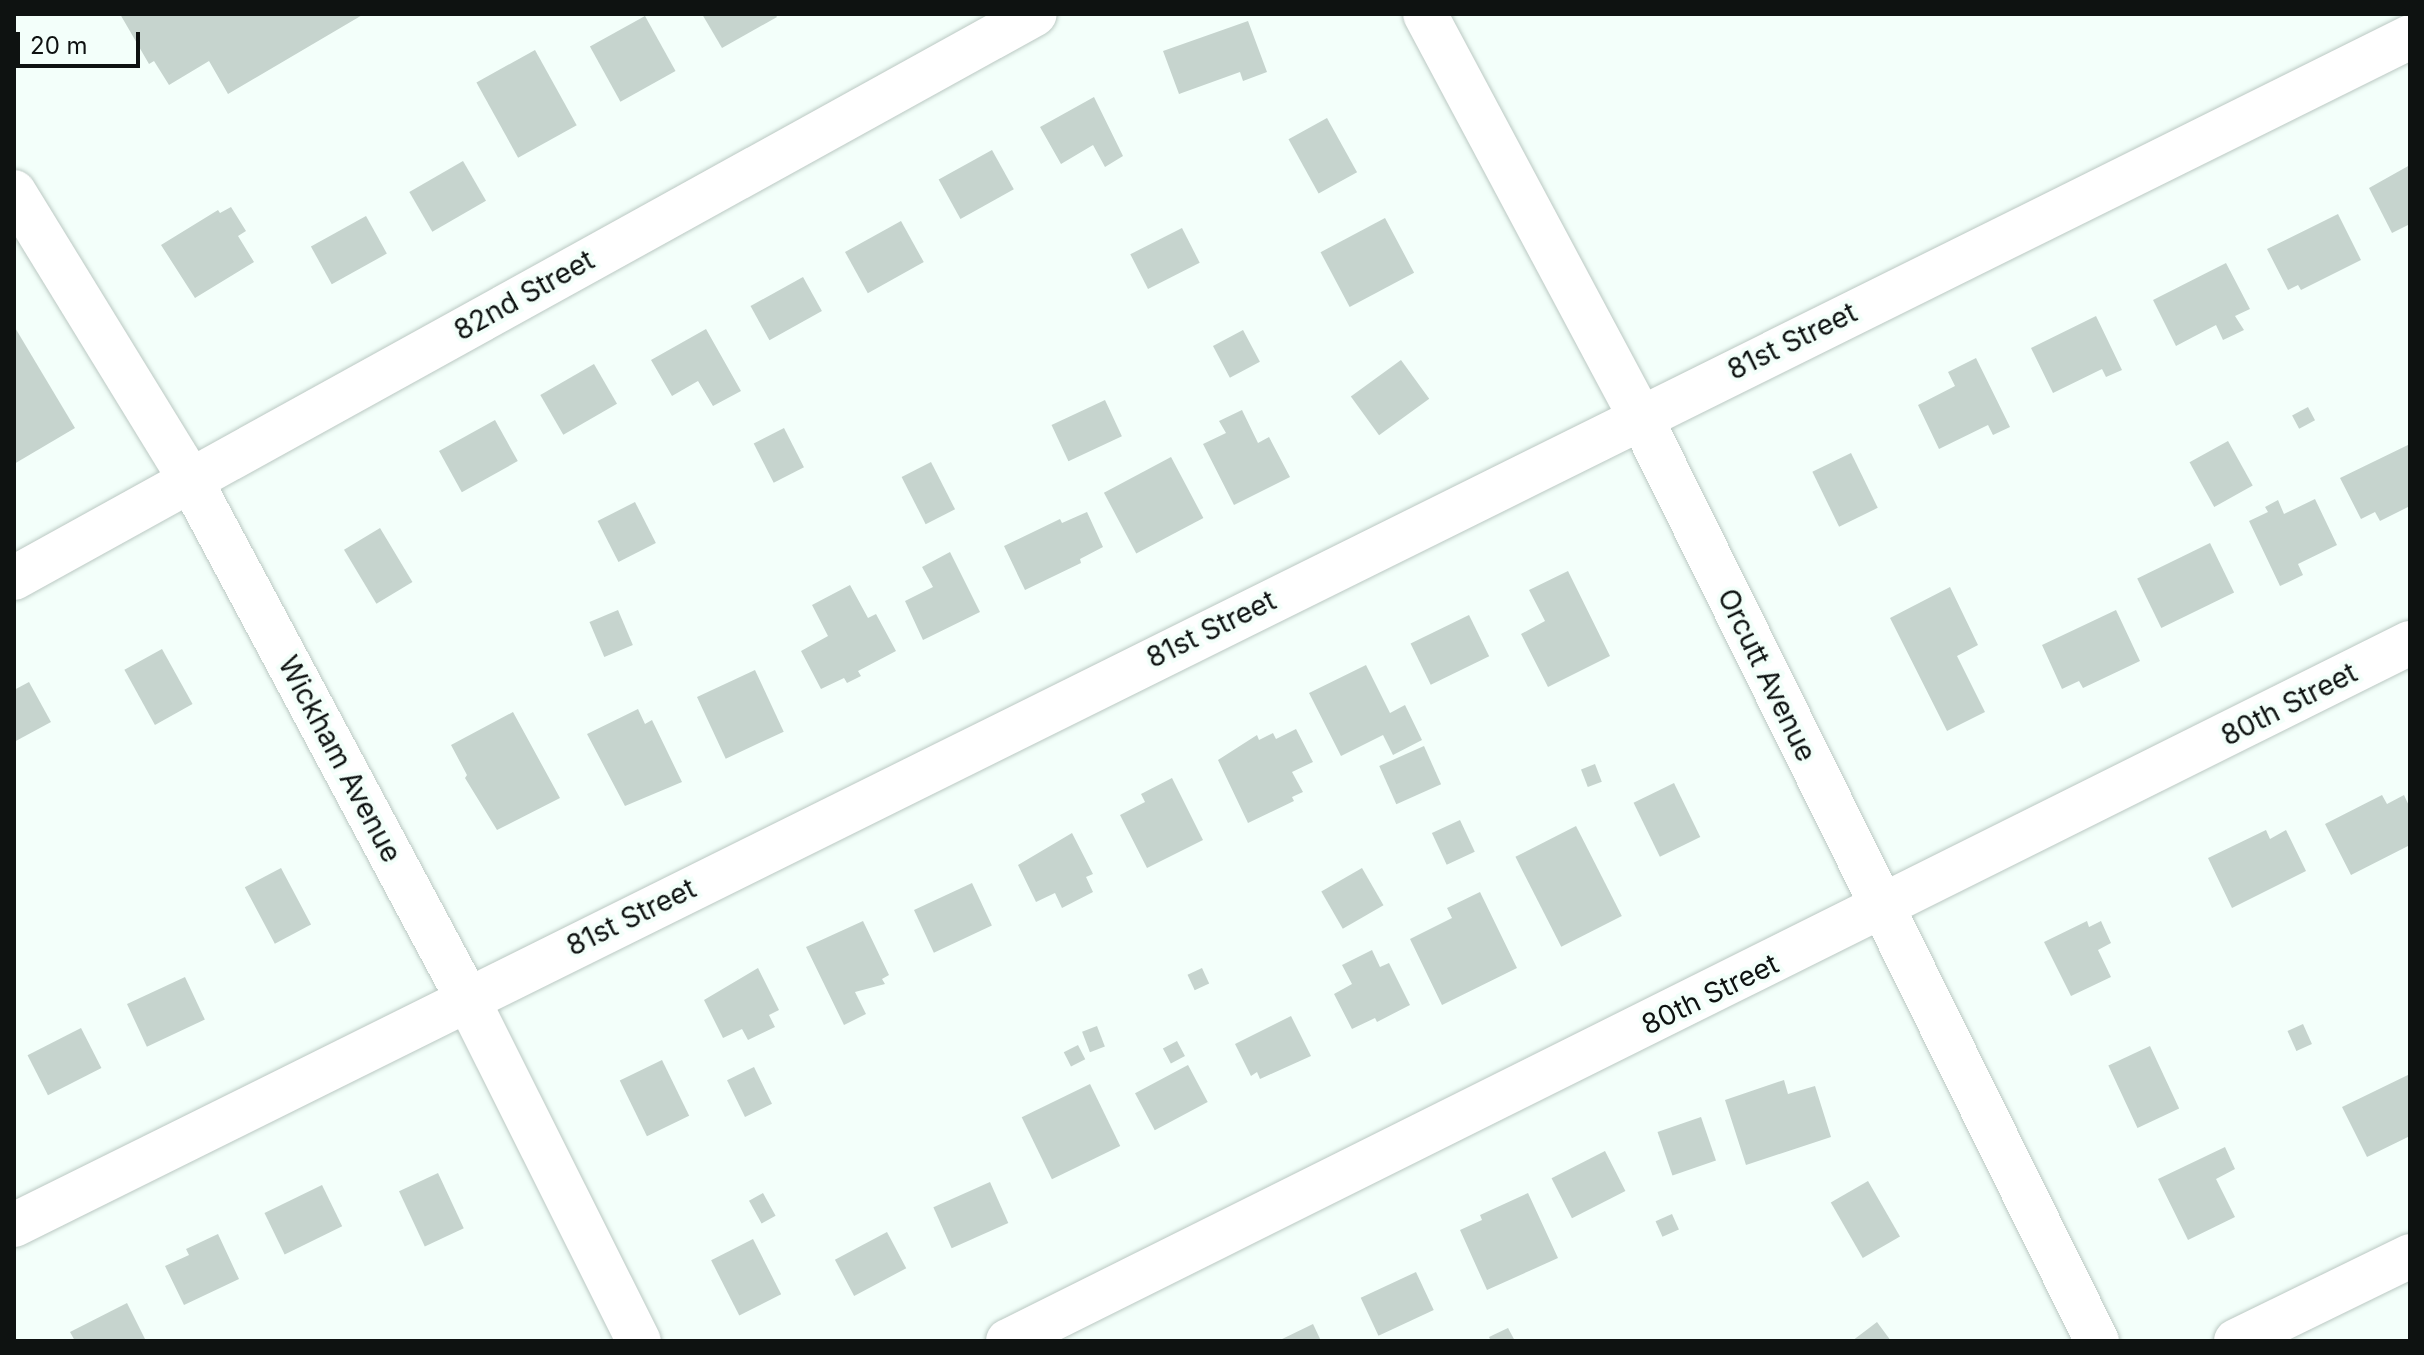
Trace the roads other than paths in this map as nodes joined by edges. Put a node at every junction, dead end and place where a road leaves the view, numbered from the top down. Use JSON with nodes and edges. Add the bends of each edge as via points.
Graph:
{"nodes":[{"id":1,"x":1035,"y":14,"type":"edge"},
{"id":2,"x":1425,"y":14,"type":"edge"},
{"id":3,"x":2410,"y":37,"type":"edge"},
{"id":4,"x":14,"y":192,"type":"edge"},
{"id":5,"x":1640,"y":416,"type":"junction"},
{"id":6,"x":190,"y":479,"type":"junction"},
{"id":7,"x":14,"y":578,"type":"edge"},
{"id":8,"x":2410,"y":643,"type":"edge"},
{"id":9,"x":1884,"y":907,"type":"junction"},
{"id":10,"x":467,"y":998,"type":"junction"},
{"id":11,"x":14,"y":1225,"type":"edge"},
{"id":12,"x":2410,"y":1256,"type":"edge"},
{"id":13,"x":639,"y":1341,"type":"edge"},
{"id":14,"x":1008,"y":1341,"type":"edge"},
{"id":15,"x":2097,"y":1341,"type":"edge"},
{"id":16,"x":2236,"y":1341,"type":"edge"}],
"edges":[{"from":1,"to":6,"type":"street","name":"82nd Street"},
{"from":2,"to":5,"type":"street","name":"Orcutt Avenue"},
{"from":3,"to":5,"type":"street","name":"81st Street"},
{"from":4,"to":6,"type":"street","name":"Wickham Avenue"},
{"from":5,"to":9,"type":"street","name":"Orcutt Avenue"},
{"from":5,"to":10,"type":"street","name":"81st Street"},
{"from":6,"to":7,"type":"street","name":"82nd Street"},
{"from":6,"to":10,"type":"street","name":"Wickham Avenue"},
{"from":8,"to":9,"type":"street","name":"80th Street"},
{"from":9,"to":14,"type":"street","name":"80th Street"},
{"from":9,"to":15,"type":"street","name":"Orcutt Avenue"},
{"from":10,"to":11,"type":"street","name":"81st Street"},
{"from":10,"to":13,"type":"street","name":"Wickham Avenue"},
{"from":12,"to":16,"type":"street"}]}
